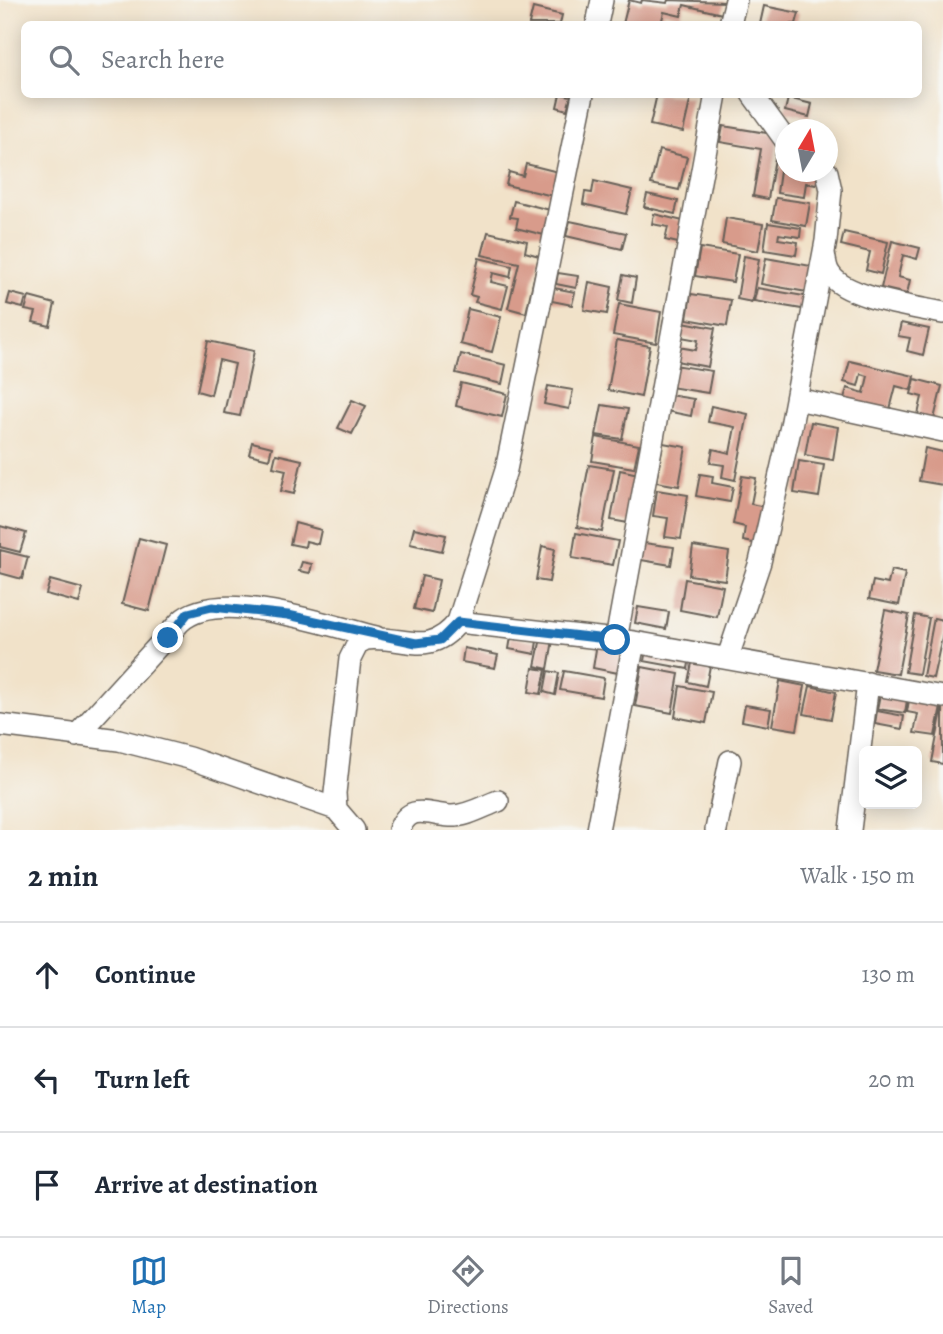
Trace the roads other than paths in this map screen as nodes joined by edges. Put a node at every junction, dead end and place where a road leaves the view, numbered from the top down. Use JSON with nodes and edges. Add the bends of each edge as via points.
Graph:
{"nodes":[{"id":1,"x":602,"y":0,"type":"edge"},
{"id":2,"x":736,"y":0,"type":"edge"},
{"id":3,"x":598,"y":21,"type":"edge"},
{"id":4,"x":731,"y":21,"type":"edge"},
{"id":5,"x":582,"y":98,"type":"edge"},
{"id":6,"x":715,"y":98,"type":"edge"},
{"id":7,"x":755,"y":98,"type":"edge"},
{"id":8,"x":775,"y":126,"type":"edge"},
{"id":9,"x":829,"y":182,"type":"edge"},
{"id":10,"x":824,"y":253,"type":"junction"},
{"id":11,"x":943,"y":313,"type":"edge"},
{"id":12,"x":797,"y":399,"type":"junction"},
{"id":13,"x":943,"y":431,"type":"edge"},
{"id":14,"x":458,"y":622,"type":"junction"},
{"id":15,"x":378,"y":637,"type":"junction"},
{"id":16,"x":625,"y":641,"type":"junction"},
{"id":17,"x":728,"y":657,"type":"junction"},
{"id":18,"x":868,"y":683,"type":"junction"},
{"id":19,"x":943,"y":697,"type":"edge"},
{"id":20,"x":0,"y":725,"type":"edge"},
{"id":21,"x":76,"y":736,"type":"junction"},
{"id":22,"x":730,"y":761,"type":"dead end"},
{"id":23,"x":498,"y":801,"type":"dead end"},
{"id":24,"x":336,"y":809,"type":"junction"},
{"id":25,"x":354,"y":830,"type":"edge"},
{"id":26,"x":399,"y":830,"type":"edge"},
{"id":27,"x":598,"y":830,"type":"edge"},
{"id":28,"x":716,"y":830,"type":"edge"},
{"id":29,"x":850,"y":830,"type":"edge"}],
"edges":[{"from":1,"to":3,"type":"street"},
{"from":2,"to":4,"type":"street"},
{"from":5,"to":14,"type":"street","via":[[506,470]]},
{"from":6,"to":16,"type":"street"},
{"from":7,"to":8,"type":"street"},
{"from":9,"to":10,"type":"street"},
{"from":10,"to":11,"type":"street","via":[[830,274],[842,285]]},
{"from":10,"to":12,"type":"street"},
{"from":12,"to":13,"type":"street"},
{"from":12,"to":17,"type":"street","via":[[760,562]]},
{"from":14,"to":15,"type":"street","via":[[449,634],[430,643]]},
{"from":14,"to":16,"type":"street"},
{"from":15,"to":21,"type":"street","via":[[288,615],[234,607],[198,610],[180,622]]},
{"from":15,"to":24,"type":"street","via":[[358,643],[350,659]]},
{"from":16,"to":17,"type":"street"},
{"from":16,"to":27,"type":"street"},
{"from":17,"to":18,"type":"street"},
{"from":18,"to":19,"type":"street"},
{"from":18,"to":29,"type":"street"},
{"from":20,"to":21,"type":"street"},
{"from":21,"to":24,"type":"street","via":[[119,740],[189,758]]},
{"from":22,"to":28,"type":"street"},
{"from":23,"to":26,"type":"street","via":[[450,816],[417,810]]},
{"from":24,"to":25,"type":"street"}]}
